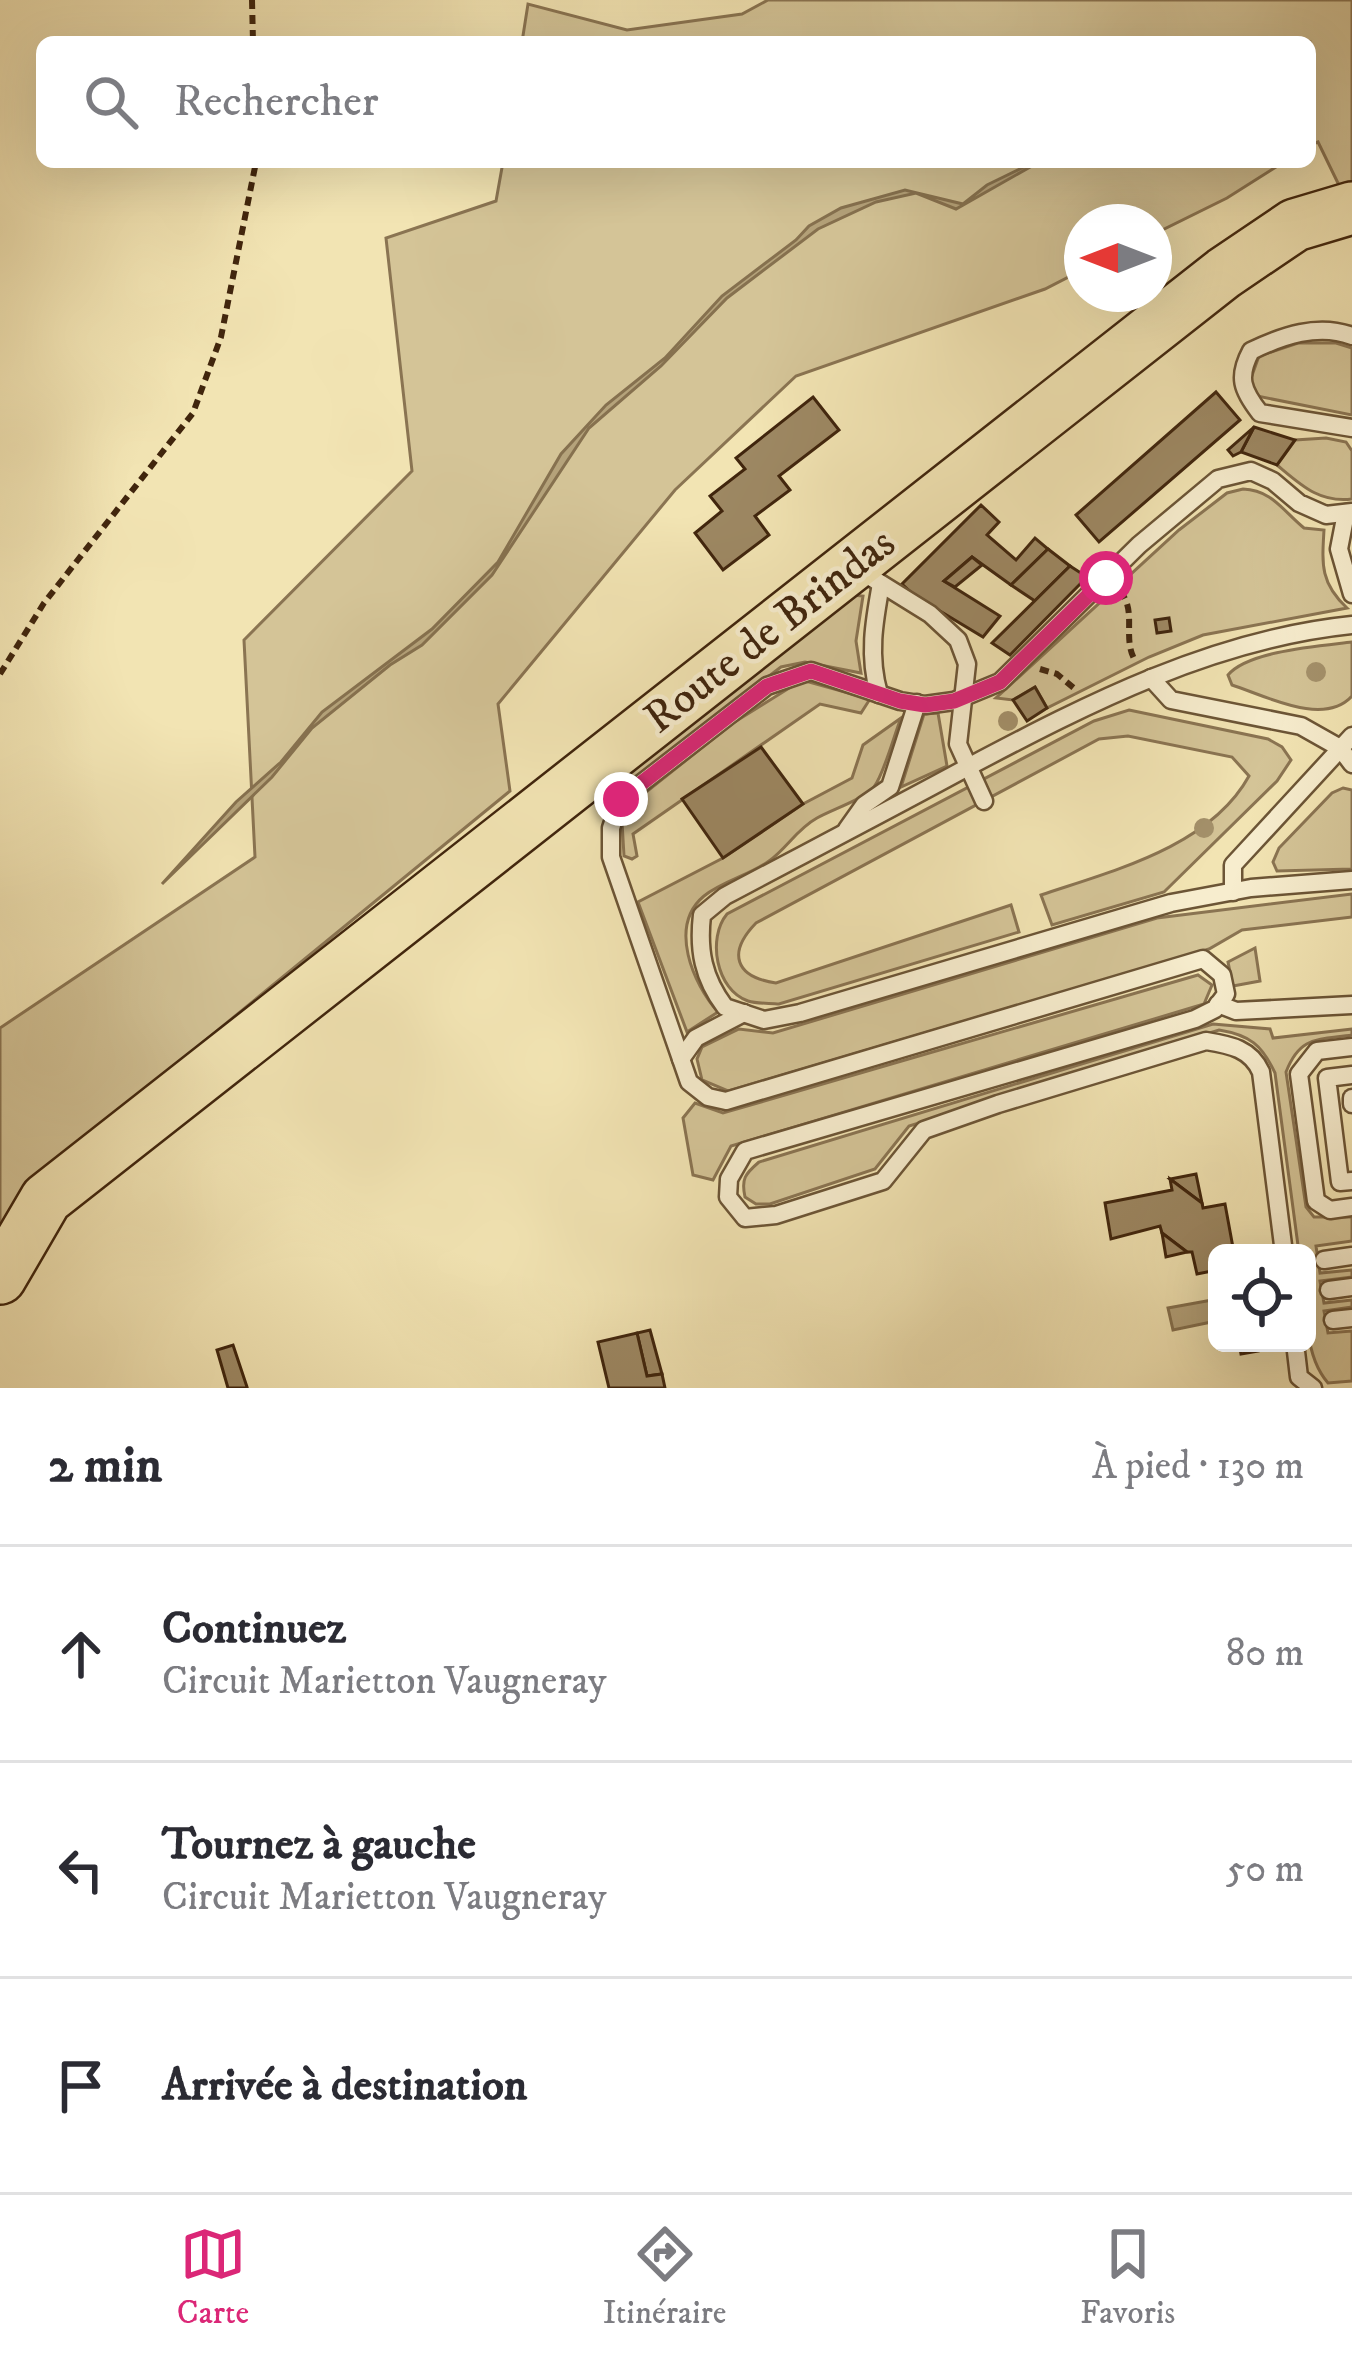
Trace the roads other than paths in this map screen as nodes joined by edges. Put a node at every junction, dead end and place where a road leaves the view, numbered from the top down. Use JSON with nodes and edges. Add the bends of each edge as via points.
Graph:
{"nodes":[{"id":1,"x":1352,"y":208,"type":"edge"},
{"id":2,"x":1352,"y":336,"type":"edge"},
{"id":3,"x":1352,"y":428,"type":"edge"},
{"id":4,"x":1349,"y":513,"type":"edge"},
{"id":5,"x":867,"y":575,"type":"junction"},
{"id":6,"x":1352,"y":594,"type":"edge"},
{"id":7,"x":1352,"y":626,"type":"edge"},
{"id":8,"x":1151,"y":678,"type":"junction"},
{"id":9,"x":879,"y":694,"type":"junction"},
{"id":10,"x":963,"y":697,"type":"junction"},
{"id":11,"x":916,"y":703,"type":"junction"},
{"id":12,"x":1346,"y":742,"type":"edge"},
{"id":13,"x":1352,"y":764,"type":"edge"},
{"id":14,"x":969,"y":767,"type":"junction"},
{"id":15,"x":984,"y":801,"type":"dead end"},
{"id":16,"x":843,"y":833,"type":"junction"},
{"id":17,"x":1352,"y":880,"type":"edge"},
{"id":18,"x":1232,"y":892,"type":"junction"},
{"id":19,"x":1218,"y":1004,"type":"junction"},
{"id":20,"x":1352,"y":1005,"type":"edge"},
{"id":21,"x":744,"y":1013,"type":"junction"},
{"id":22,"x":1352,"y":1047,"type":"edge"},
{"id":23,"x":681,"y":1059,"type":"junction"},
{"id":24,"x":1352,"y":1075,"type":"edge"},
{"id":25,"x":1352,"y":1181,"type":"edge"},
{"id":26,"x":1352,"y":1207,"type":"edge"},
{"id":27,"x":1283,"y":1244,"type":"edge"},
{"id":28,"x":1352,"y":1256,"type":"edge"},
{"id":29,"x":1324,"y":1260,"type":"dead end"},
{"id":30,"x":0,"y":1278,"type":"edge"},
{"id":31,"x":1352,"y":1287,"type":"edge"},
{"id":32,"x":1329,"y":1290,"type":"dead end"},
{"id":33,"x":1296,"y":1352,"type":"edge"},
{"id":34,"x":1313,"y":1388,"type":"edge"}],
"edges":[{"from":1,"to":5,"type":"main road","name":"Route de Brindas","via":[[1294,225],[1224,273]]},
{"from":2,"to":3,"type":"lane","via":[[1301,332],[1251,351],[1241,371],[1260,413]]},
{"from":4,"to":6,"type":"lane","via":[[1340,549]]},
{"from":4,"to":10,"type":"lane","via":[[1326,515],[1251,471],[1218,478],[1000,682]]},
{"from":5,"to":9,"type":"lane"},
{"from":5,"to":10,"type":"lane","via":[[958,640],[967,664]]},
{"from":5,"to":30,"type":"main road","name":"Route de Brindas","via":[[46,1198]]},
{"from":7,"to":8,"type":"lane","via":[[1242,647]]},
{"from":8,"to":12,"type":"lane","via":[[1171,700]]},
{"from":8,"to":14,"type":"lane"},
{"from":9,"to":11,"type":"lane"},
{"from":9,"to":23,"type":"lane","via":[[811,671],[789,676],[621,799],[611,857]]},
{"from":10,"to":11,"type":"lane"},
{"from":10,"to":14,"type":"lane","via":[[958,744]]},
{"from":11,"to":16,"type":"lane","via":[[890,787]]},
{"from":12,"to":13,"type":"lane"},
{"from":12,"to":18,"type":"lane","via":[[1233,865]]},
{"from":14,"to":15,"type":"lane"},
{"from":14,"to":16,"type":"lane"},
{"from":16,"to":21,"type":"lane","via":[[702,915],[698,947],[706,973],[725,1006]]},
{"from":17,"to":18,"type":"lane"},
{"from":18,"to":21,"type":"lane","via":[[800,1013],[764,1020]]},
{"from":19,"to":20,"type":"lane","via":[[1236,1011]]},
{"from":19,"to":23,"type":"lane","via":[[1226,994],[1222,975],[1202,959],[726,1101],[689,1082]]},
{"from":19,"to":27,"type":"lane","via":[[1195,1019],[745,1151],[728,1179],[728,1197],[745,1218],[776,1215],[883,1181],[924,1130],[1207,1041],[1233,1045],[1261,1072]]},
{"from":21,"to":23,"type":"lane","via":[[695,1038]]},
{"from":22,"to":26,"type":"lane","via":[[1317,1052],[1300,1074],[1316,1201],[1330,1210]]},
{"from":24,"to":25,"type":"lane","via":[[1327,1078],[1340,1182]]},
{"from":28,"to":29,"type":"lane"},
{"from":31,"to":32,"type":"lane"},
{"from":33,"to":34,"type":"lane","via":[[1300,1377]]}]}
